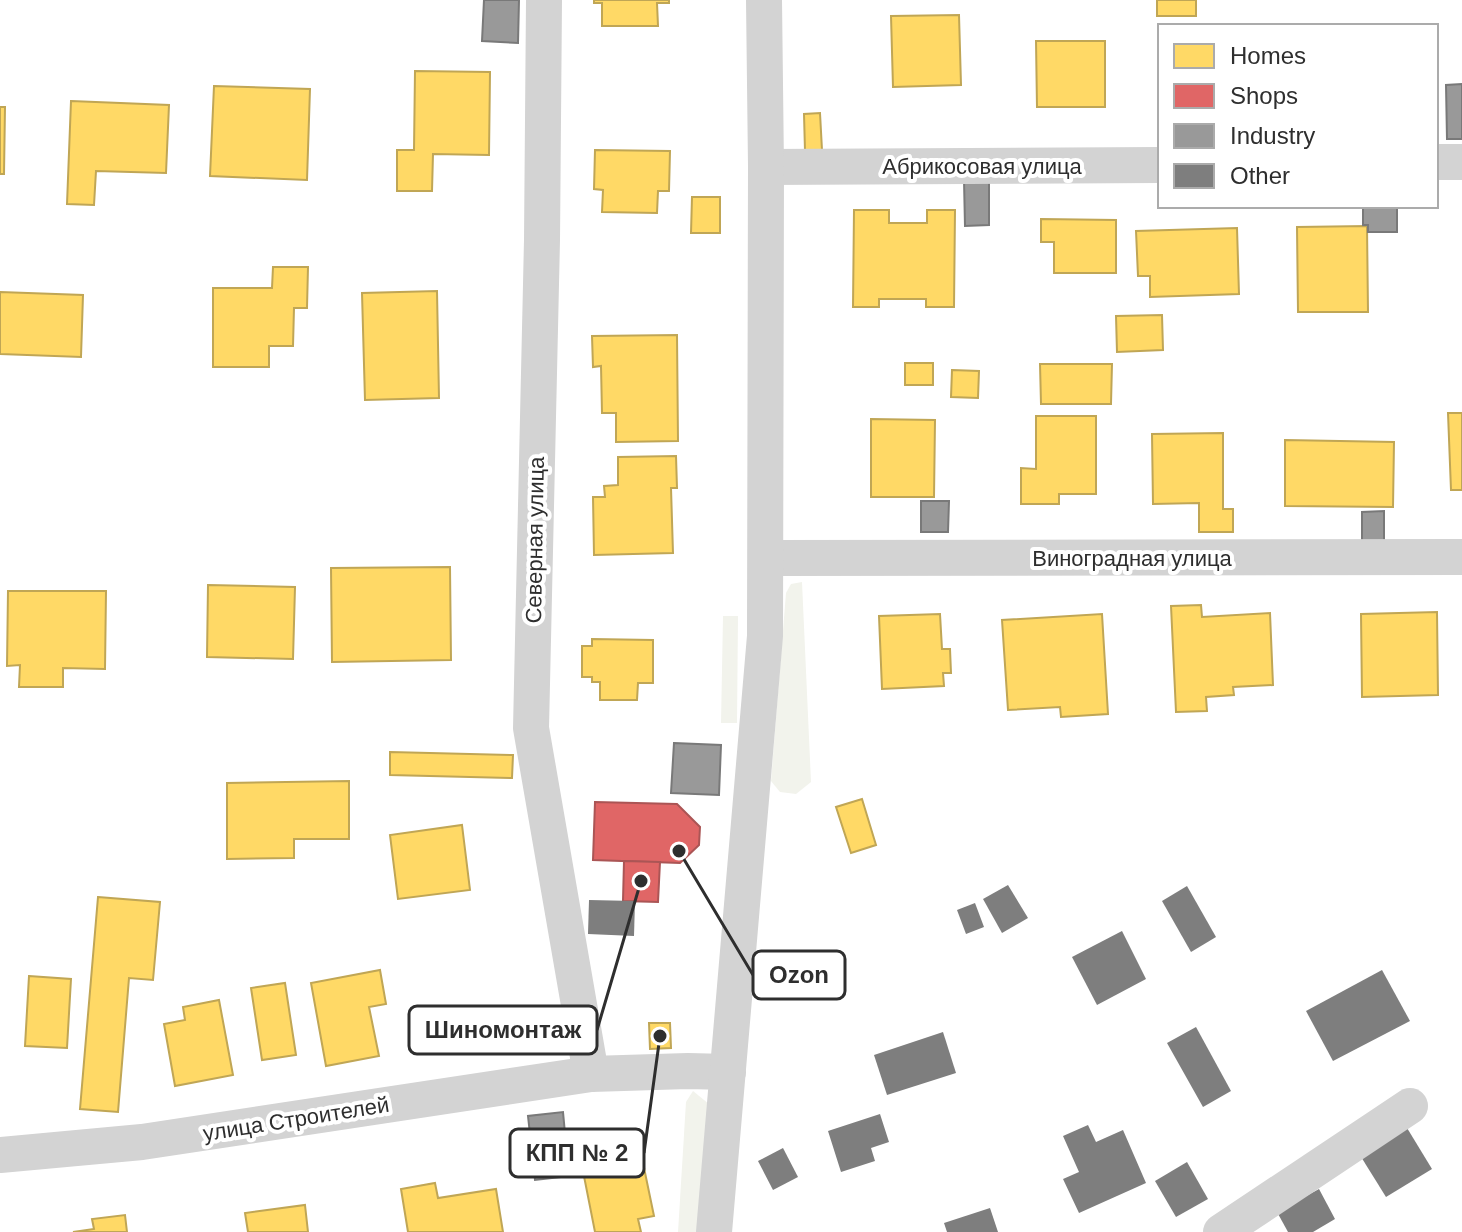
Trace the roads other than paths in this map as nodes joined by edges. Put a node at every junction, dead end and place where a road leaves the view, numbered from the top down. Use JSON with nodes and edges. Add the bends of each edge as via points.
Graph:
{"nodes":[{"id":1,"x":544,"y":0,"type":"edge"},
{"id":2,"x":764,"y":0,"type":"edge"},
{"id":3,"x":1438,"y":162,"type":"edge"},
{"id":4,"x":1462,"y":162,"type":"edge"},
{"id":5,"x":1158,"y":165,"type":"edge"},
{"id":6,"x":766,"y":167,"type":"junction"},
{"id":7,"x":1462,"y":557,"type":"edge"},
{"id":8,"x":784,"y":558,"type":"junction"},
{"id":9,"x":728,"y":1072,"type":"junction"},
{"id":10,"x":591,"y":1074,"type":"junction"},
{"id":11,"x":1410,"y":1106,"type":"dead end"},
{"id":12,"x":0,"y":1155,"type":"edge"},
{"id":13,"x":714,"y":1232,"type":"edge"},
{"id":14,"x":1221,"y":1232,"type":"edge"}],
"edges":[{"from":1,"to":10,"type":"street","name":"Северная улица","via":[[531,728]]},
{"from":2,"to":6,"type":"street"},
{"from":3,"to":4,"type":"street"},
{"from":5,"to":6,"type":"street","name":"Абрикосовая улица"},
{"from":6,"to":8,"type":"street"},
{"from":7,"to":8,"type":"street","name":"Виноградная улица"},
{"from":8,"to":9,"type":"street","via":[[761,687]]},
{"from":9,"to":10,"type":"street","name":"улица Строителей"},
{"from":9,"to":13,"type":"street"},
{"from":10,"to":12,"type":"street","name":"улица Строителей","via":[[157,1140]]},
{"from":11,"to":14,"type":"street"}]}
